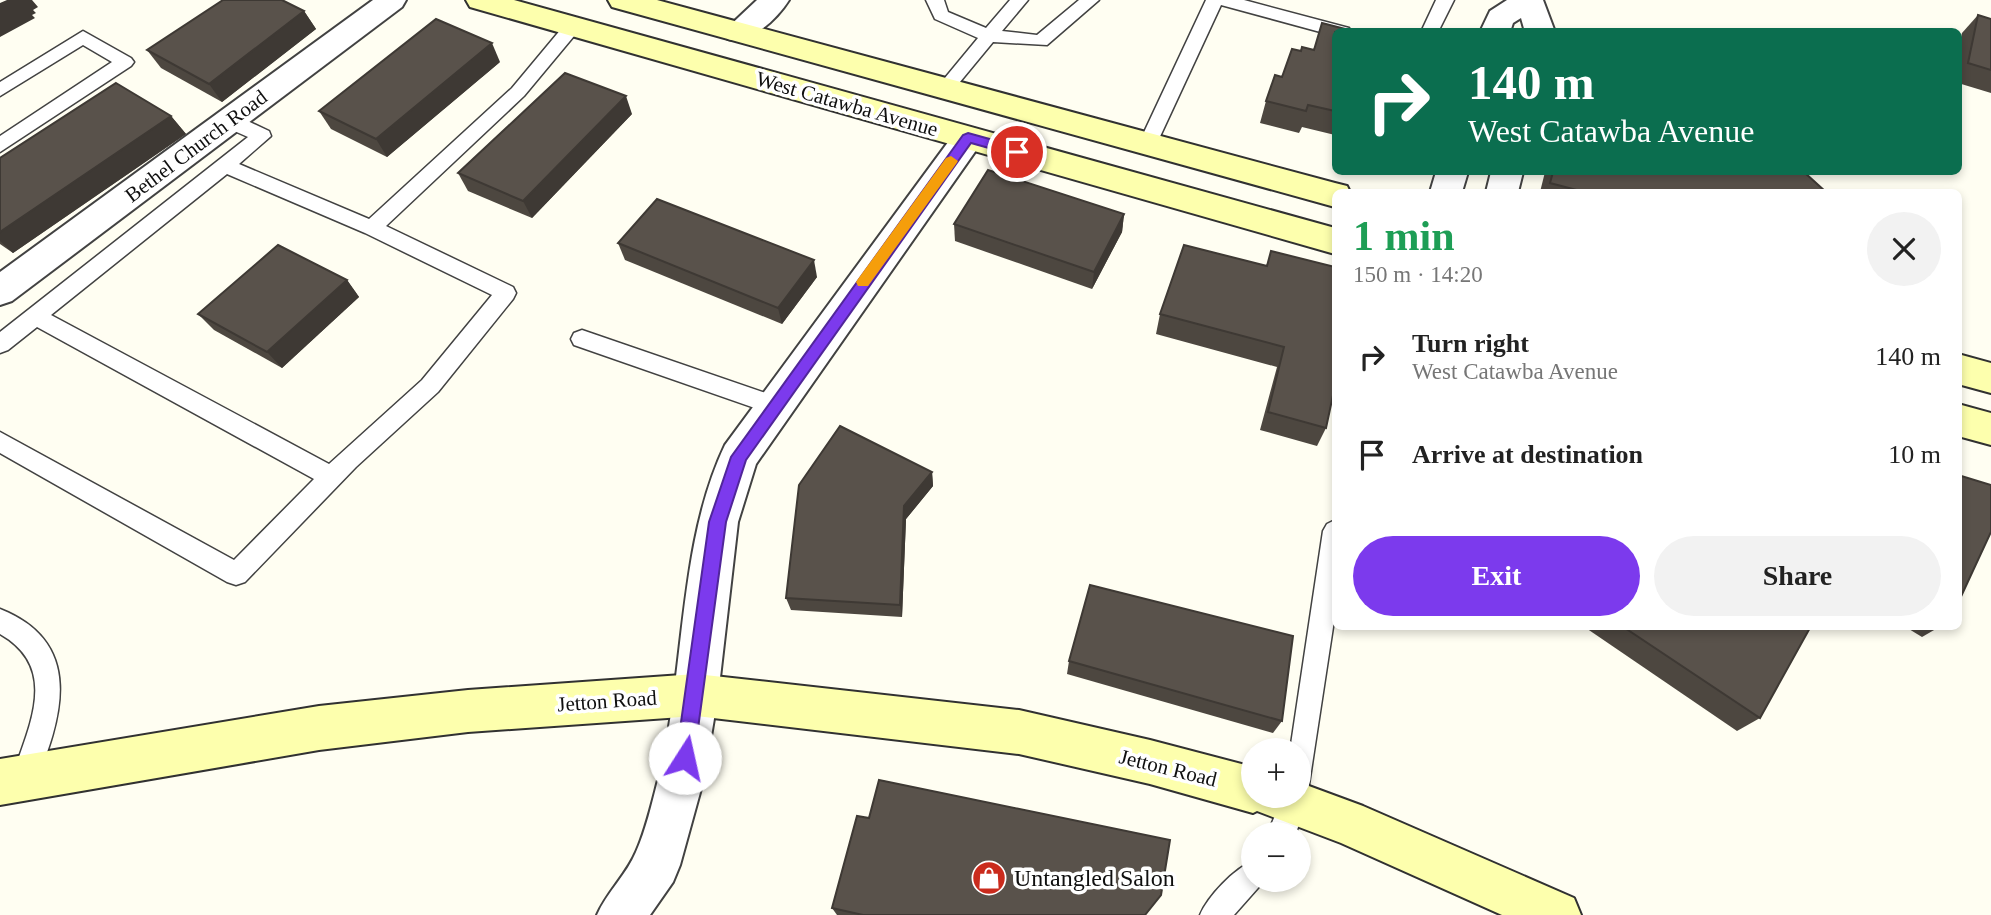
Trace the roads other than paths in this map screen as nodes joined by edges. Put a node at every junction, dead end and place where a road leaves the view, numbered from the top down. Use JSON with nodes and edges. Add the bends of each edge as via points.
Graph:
{"nodes":[{"id":1,"x":392,"y":0,"type":"edge"},
{"id":2,"x":481,"y":0,"type":"edge"},
{"id":3,"x":622,"y":0,"type":"edge"},
{"id":4,"x":775,"y":0,"type":"edge"},
{"id":5,"x":935,"y":0,"type":"edge"},
{"id":6,"x":1019,"y":0,"type":"edge"},
{"id":7,"x":1090,"y":0,"type":"edge"},
{"id":8,"x":1216,"y":0,"type":"edge"},
{"id":9,"x":1223,"y":0,"type":"edge"},
{"id":10,"x":1445,"y":0,"type":"edge"},
{"id":11,"x":1528,"y":0,"type":"edge"},
{"id":12,"x":573,"y":26,"type":"junction"},
{"id":13,"x":1431,"y":28,"type":"edge"},
{"id":14,"x":1496,"y":28,"type":"edge"},
{"id":15,"x":1538,"y":28,"type":"edge"},
{"id":16,"x":1332,"y":29,"type":"edge"},
{"id":17,"x":738,"y":32,"type":"junction"},
{"id":18,"x":989,"y":36,"type":"junction"},
{"id":19,"x":0,"y":90,"type":"edge"},
{"id":20,"x":944,"y":90,"type":"junction"},
{"id":21,"x":230,"y":121,"type":"junction"},
{"id":22,"x":968,"y":138,"type":"junction"},
{"id":23,"x":1148,"y":143,"type":"junction"},
{"id":24,"x":0,"y":145,"type":"edge"},
{"id":25,"x":225,"y":166,"type":"junction"},
{"id":26,"x":1117,"y":179,"type":"junction"},
{"id":27,"x":1332,"y":194,"type":"edge"},
{"id":28,"x":1332,"y":219,"type":"edge"},
{"id":29,"x":372,"y":228,"type":"junction"},
{"id":30,"x":1332,"y":240,"type":"edge"},
{"id":31,"x":0,"y":291,"type":"edge"},
{"id":32,"x":35,"y":316,"type":"junction"},
{"id":33,"x":582,"y":339,"type":"dead end"},
{"id":34,"x":0,"y":344,"type":"edge"},
{"id":35,"x":1962,"y":370,"type":"edge"},
{"id":36,"x":1991,"y":378,"type":"edge"},
{"id":37,"x":1962,"y":395,"type":"edge"},
{"id":38,"x":1991,"y":404,"type":"edge"},
{"id":39,"x":775,"y":406,"type":"junction"},
{"id":40,"x":1962,"y":421,"type":"edge"},
{"id":41,"x":1991,"y":429,"type":"edge"},
{"id":42,"x":0,"y":442,"type":"edge"},
{"id":43,"x":331,"y":477,"type":"junction"},
{"id":44,"x":1332,"y":549,"type":"edge"},
{"id":45,"x":0,"y":621,"type":"edge"},
{"id":46,"x":696,"y":695,"type":"junction"},
{"id":47,"x":1300,"y":738,"type":"edge"},
{"id":48,"x":12,"y":779,"type":"edge"},
{"id":49,"x":1241,"y":787,"type":"edge"},
{"id":50,"x":1304,"y":808,"type":"edge"},
{"id":51,"x":1241,"y":887,"type":"edge"},
{"id":52,"x":621,"y":915,"type":"edge"},
{"id":53,"x":1214,"y":915,"type":"edge"},
{"id":54,"x":1557,"y":915,"type":"edge"}],
"edges":[{"from":1,"to":21,"type":"street","name":"Bethel Church Road"},
{"from":2,"to":12,"type":"main road","name":"West Catawba Avenue"},
{"from":3,"to":17,"type":"main road","name":"West Catawba Avenue"},
{"from":4,"to":17,"type":"street"},
{"from":5,"to":18,"type":"lane","via":[[941,15]]},
{"from":6,"to":18,"type":"lane"},
{"from":7,"to":18,"type":"lane","via":[[1041,41]]},
{"from":8,"to":23,"type":"lane"},
{"from":9,"to":16,"type":"lane"},
{"from":10,"to":13,"type":"lane"},
{"from":11,"to":14,"type":"street","via":[[1500,18]]},
{"from":11,"to":15,"type":"street"},
{"from":12,"to":22,"type":"main road","name":"West Catawba Avenue"},
{"from":12,"to":29,"type":"lane","via":[[519,92]]},
{"from":17,"to":20,"type":"main road","name":"West Catawba Avenue"},
{"from":18,"to":20,"type":"lane"},
{"from":19,"to":24,"type":"lane","via":[[83,37],[125,62]]},
{"from":20,"to":23,"type":"main road","name":"West Catawba Avenue"},
{"from":21,"to":25,"type":"lane","via":[[262,136]]},
{"from":21,"to":31,"type":"street","name":"Bethel Church Road"},
{"from":22,"to":26,"type":"main road","name":"West Catawba Avenue"},
{"from":22,"to":39,"type":"street"},
{"from":23,"to":27,"type":"main road","name":"West Catawba Avenue"},
{"from":25,"to":29,"type":"lane"},
{"from":25,"to":32,"type":"lane"},
{"from":26,"to":28,"type":"main road","via":[[1198,184]]},
{"from":26,"to":30,"type":"main road","name":"West Catawba Avenue"},
{"from":29,"to":43,"type":"lane","via":[[506,293],[430,386]]},
{"from":32,"to":34,"type":"lane"},
{"from":32,"to":43,"type":"lane"},
{"from":33,"to":39,"type":"lane"},
{"from":35,"to":36,"type":"main road"},
{"from":37,"to":38,"type":"main road"},
{"from":39,"to":46,"type":"street","via":[[739,457],[724,499]]},
{"from":40,"to":41,"type":"main road"},
{"from":42,"to":43,"type":"lane","via":[[236,573]]},
{"from":44,"to":47,"type":"lane"},
{"from":45,"to":48,"type":"lane","via":[[32,641],[48,667],[47,706]]},
{"from":46,"to":48,"type":"main road","name":"Jetton Road","via":[[468,711],[319,728]]},
{"from":46,"to":49,"type":"main road","name":"Jetton Road","via":[[1019,733]]},
{"from":46,"to":52,"type":"street","via":[[681,778],[656,865]]},
{"from":50,"to":54,"type":"main road","via":[[1347,822]]},
{"from":51,"to":53,"type":"lane"}]}
